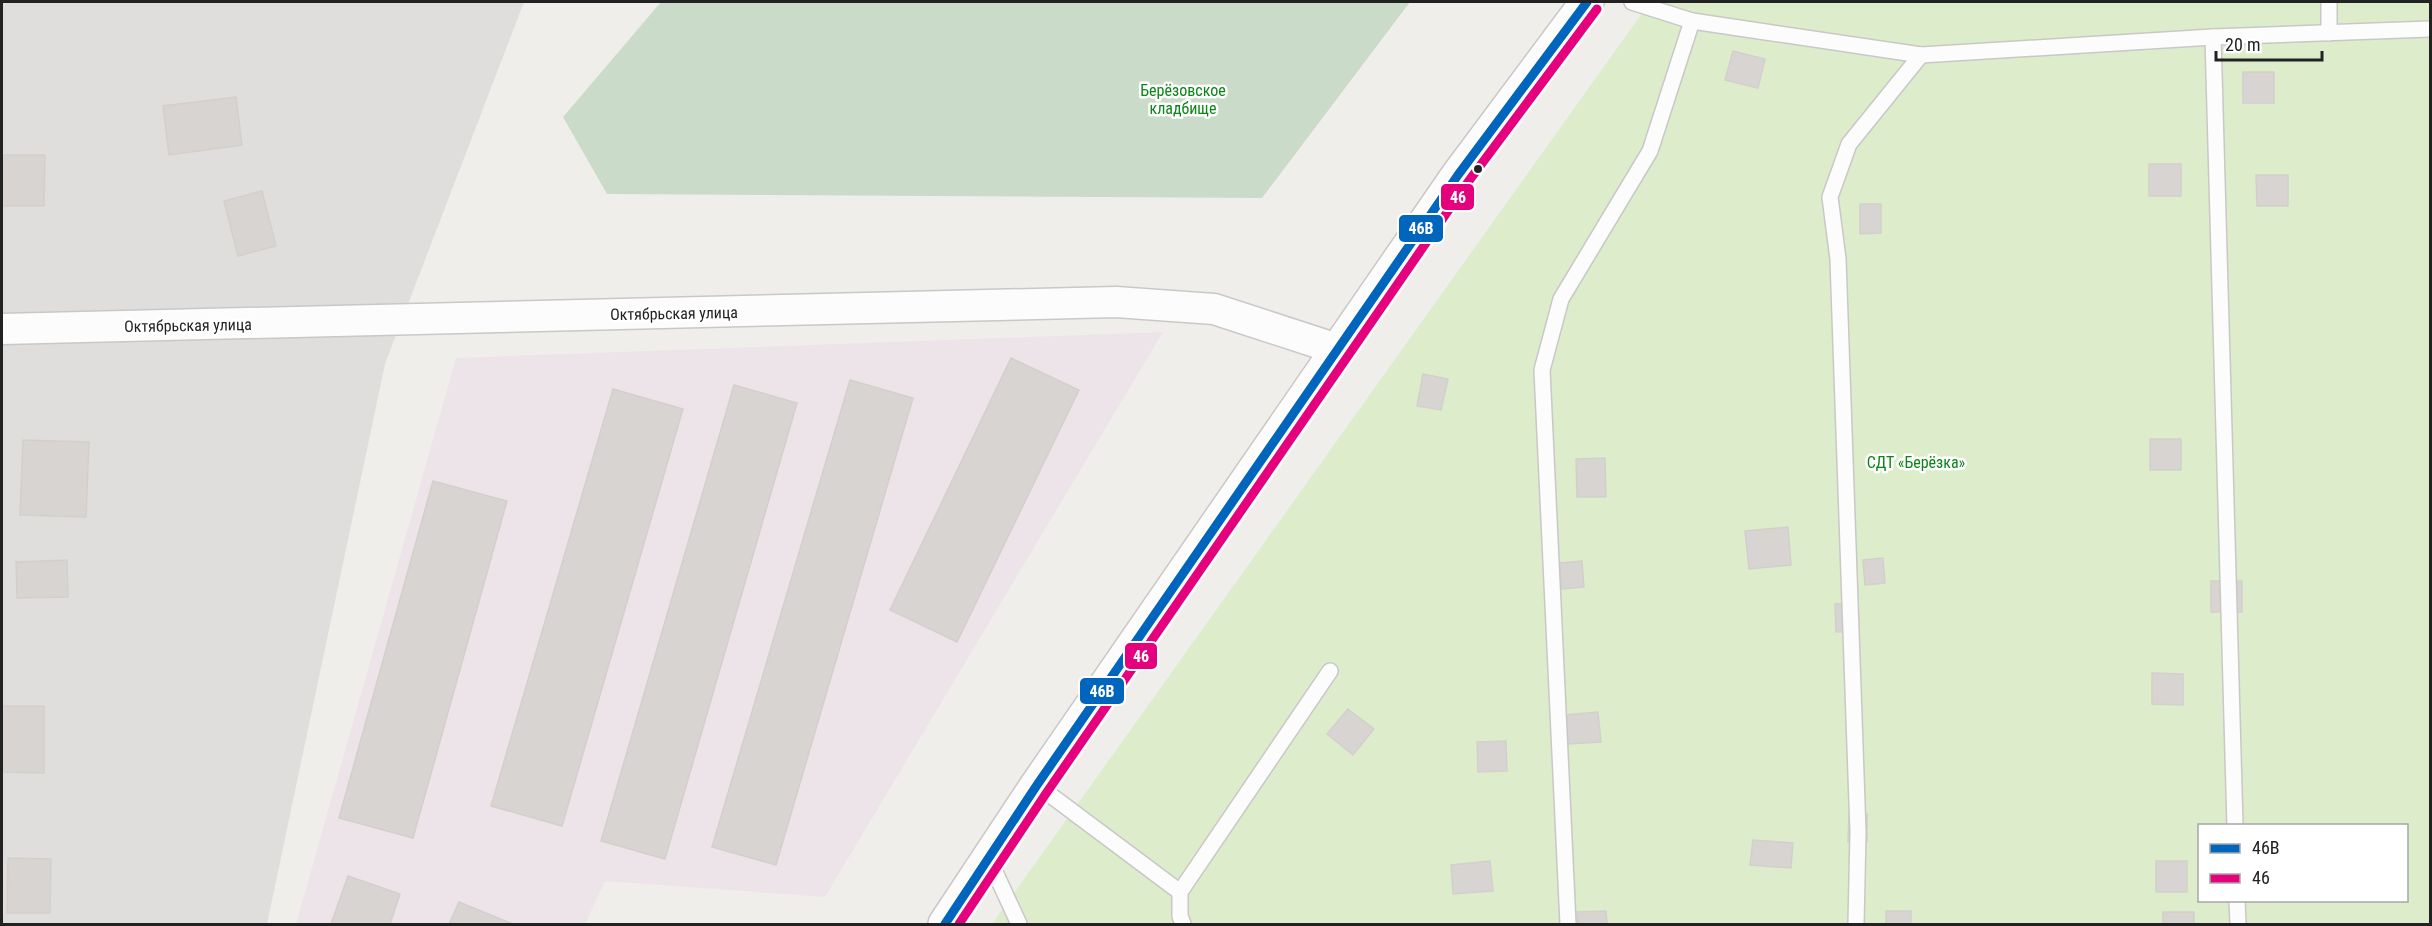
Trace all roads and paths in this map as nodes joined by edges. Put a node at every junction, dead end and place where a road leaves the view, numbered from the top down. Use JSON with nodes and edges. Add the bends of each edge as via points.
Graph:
{"nodes":[{"id":1,"x":1587,"y":2,"type":"edge"},
{"id":2,"x":1632,"y":2,"type":"edge"},
{"id":3,"x":2329,"y":2,"type":"edge"},
{"id":4,"x":1692,"y":21,"type":"junction"},
{"id":5,"x":2430,"y":29,"type":"edge"},
{"id":6,"x":2329,"y":33,"type":"junction"},
{"id":7,"x":2213,"y":37,"type":"junction"},
{"id":8,"x":1921,"y":55,"type":"junction"},
{"id":9,"x":2,"y":329,"type":"edge"},
{"id":10,"x":1340,"y":350,"type":"junction"},
{"id":11,"x":1330,"y":670,"type":"dead end"},
{"id":12,"x":1037,"y":785,"type":"junction"},
{"id":13,"x":2235,"y":824,"type":"edge"},
{"id":14,"x":989,"y":859,"type":"junction"},
{"id":15,"x":1180,"y":892,"type":"junction"},
{"id":16,"x":2237,"y":902,"type":"edge"},
{"id":17,"x":945,"y":924,"type":"edge"},
{"id":18,"x":1019,"y":924,"type":"edge"},
{"id":19,"x":1183,"y":924,"type":"edge"},
{"id":20,"x":1568,"y":924,"type":"edge"},
{"id":21,"x":1856,"y":924,"type":"edge"},
{"id":22,"x":2238,"y":924,"type":"edge"}],
"edges":[{"from":1,"to":10,"type":"street","via":[[1458,175]]},
{"from":2,"to":4,"type":"lane"},
{"from":3,"to":6,"type":"lane"},
{"from":4,"to":8,"type":"lane"},
{"from":4,"to":20,"type":"lane","via":[[1650,152],[1562,299],[1542,370]]},
{"from":5,"to":6,"type":"lane"},
{"from":6,"to":7,"type":"lane"},
{"from":7,"to":8,"type":"lane"},
{"from":7,"to":13,"type":"lane"},
{"from":8,"to":21,"type":"lane","via":[[1849,144],[1830,197],[1838,271],[1857,820]]},
{"from":9,"to":10,"type":"street","name":"Октябрьская улица","via":[[1116,302],[1214,309]]},
{"from":10,"to":12,"type":"street"},
{"from":11,"to":15,"type":"lane"},
{"from":12,"to":14,"type":"street"},
{"from":12,"to":15,"type":"lane"},
{"from":14,"to":17,"type":"street"},
{"from":14,"to":18,"type":"lane"},
{"from":15,"to":19,"type":"lane"},
{"from":16,"to":22,"type":"lane"}]}
